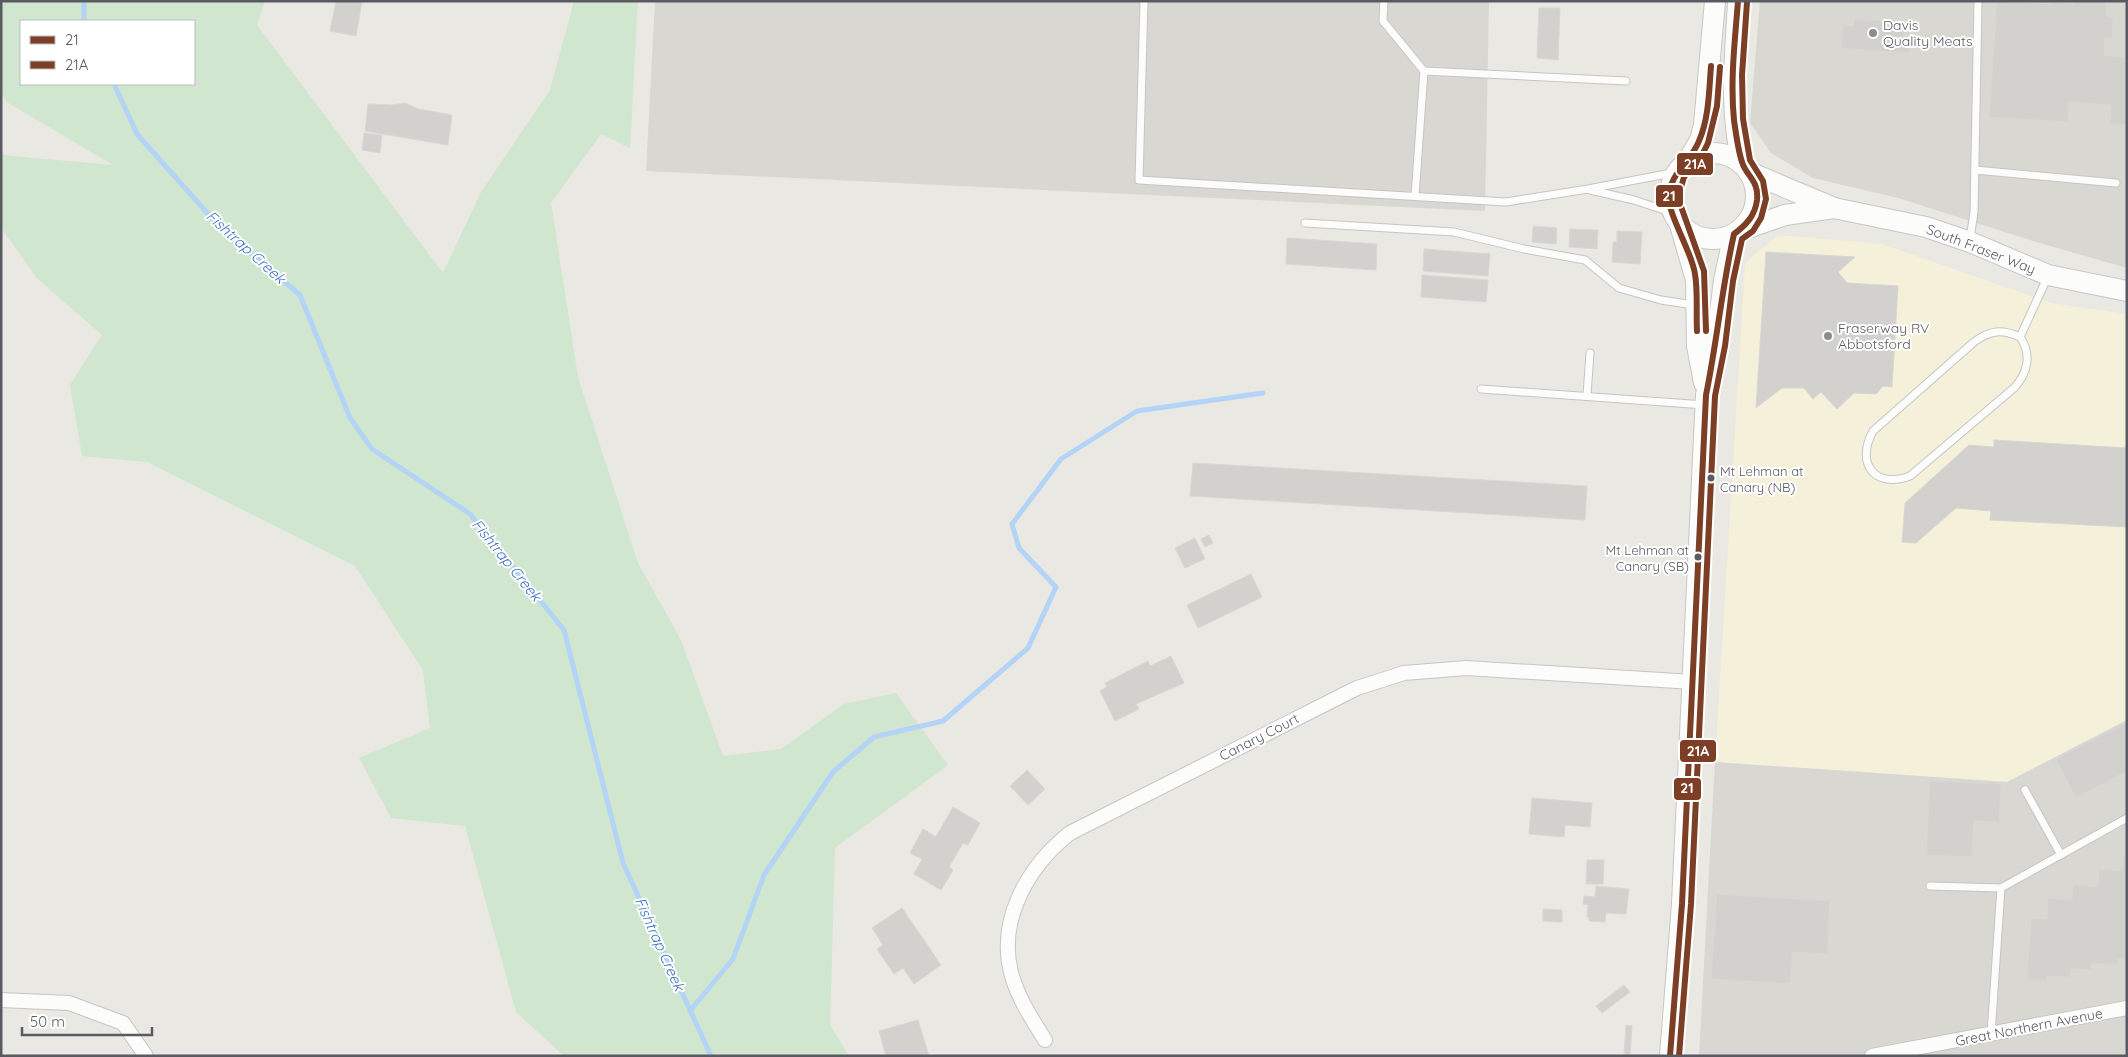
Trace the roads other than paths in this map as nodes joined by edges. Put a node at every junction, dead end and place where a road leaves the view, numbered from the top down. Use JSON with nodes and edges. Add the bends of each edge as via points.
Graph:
{"nodes":[{"id":1,"x":1144,"y":1,"type":"edge"},
{"id":2,"x":1384,"y":1,"type":"edge"},
{"id":3,"x":1716,"y":1,"type":"edge"},
{"id":4,"x":1738,"y":1,"type":"edge"},
{"id":5,"x":1978,"y":1,"type":"edge"},
{"id":6,"x":1424,"y":71,"type":"junction"},
{"id":7,"x":1626,"y":81,"type":"dead end"},
{"id":8,"x":1682,"y":167,"type":"junction"},
{"id":9,"x":1746,"y":168,"type":"junction"},
{"id":10,"x":1975,"y":170,"type":"junction"},
{"id":11,"x":2116,"y":184,"type":"dead end"},
{"id":12,"x":1588,"y":190,"type":"junction"},
{"id":13,"x":1415,"y":196,"type":"junction"},
{"id":14,"x":1834,"y":208,"type":"junction"},
{"id":15,"x":1677,"y":219,"type":"junction"},
{"id":16,"x":1304,"y":222,"type":"dead end"},
{"id":17,"x":1737,"y":232,"type":"junction"},
{"id":18,"x":1970,"y":242,"type":"junction"},
{"id":19,"x":2048,"y":276,"type":"junction"},
{"id":20,"x":2127,"y":291,"type":"edge"},
{"id":21,"x":1697,"y":306,"type":"junction"},
{"id":22,"x":2020,"y":337,"type":"junction"},
{"id":23,"x":1590,"y":353,"type":"dead end"},
{"id":24,"x":1481,"y":389,"type":"dead end"},
{"id":25,"x":1587,"y":395,"type":"junction"},
{"id":26,"x":1706,"y":400,"type":"junction"},
{"id":27,"x":1693,"y":682,"type":"junction"},
{"id":28,"x":2026,"y":790,"type":"dead end"},
{"id":29,"x":2127,"y":818,"type":"edge"},
{"id":30,"x":2061,"y":855,"type":"junction"},
{"id":31,"x":1930,"y":886,"type":"dead end"},
{"id":32,"x":2002,"y":888,"type":"junction"},
{"id":33,"x":1,"y":1000,"type":"edge"},
{"id":34,"x":2127,"y":1008,"type":"edge"},
{"id":35,"x":1991,"y":1034,"type":"junction"},
{"id":36,"x":1045,"y":1040,"type":"dead end"},
{"id":37,"x":146,"y":1056,"type":"edge"},
{"id":38,"x":1670,"y":1056,"type":"edge"},
{"id":39,"x":1872,"y":1056,"type":"edge"}],
"edges":[{"from":1,"to":13,"type":"lane","via":[[1139,180]]},
{"from":2,"to":6,"type":"lane","via":[[1383,20]]},
{"from":3,"to":8,"type":"main road","via":[[1704,125],[1700,140]]},
{"from":4,"to":9,"type":"main road","via":[[1733,103],[1736,140]]},
{"from":5,"to":10,"type":"lane"},
{"from":6,"to":7,"type":"lane"},
{"from":6,"to":13,"type":"lane"},
{"from":8,"to":9,"type":"main road","via":[[1699,155],[1713,153],[1727,155]]},
{"from":8,"to":12,"type":"lane"},
{"from":8,"to":15,"type":"main road","via":[[1671,185],[1670,199]]},
{"from":9,"to":14,"type":"main road","name":"South Fraser Way"},
{"from":9,"to":17,"type":"main road","via":[[1755,184],[1757,199],[1754,213]]},
{"from":10,"to":11,"type":"lane"},
{"from":10,"to":18,"type":"lane"},
{"from":12,"to":13,"type":"lane","via":[[1506,202]]},
{"from":12,"to":15,"type":"lane","via":[[1634,200]]},
{"from":14,"to":17,"type":"main road","name":"South Fraser Way","via":[[1785,215]]},
{"from":14,"to":18,"type":"main road","name":"South Fraser Way","via":[[1926,227]]},
{"from":15,"to":17,"type":"main road","via":[[1692,234],[1706,239],[1721,239]]},
{"from":15,"to":21,"type":"main road","via":[[1695,273]]},
{"from":16,"to":21,"type":"lane","via":[[1454,232],[1585,260],[1619,288]]},
{"from":17,"to":26,"type":"main road","via":[[1722,293]]},
{"from":18,"to":19,"type":"main road","name":"South Fraser Way"},
{"from":19,"to":20,"type":"main road","name":"South Fraser Way"},
{"from":19,"to":22,"type":"lane"},
{"from":21,"to":26,"type":"main road","via":[[1698,346]]},
{"from":22,"to":22,"type":"lane","via":[[2028,351],[2028,363],[2021,381],[1917,471],[1891,480],[1878,475],[1867,464],[1864,453],[1873,431],[1974,342],[1990,331],[2005,331]]},
{"from":23,"to":25,"type":"lane"},
{"from":24,"to":25,"type":"lane"},
{"from":25,"to":26,"type":"lane"},
{"from":26,"to":27,"type":"main road"},
{"from":27,"to":36,"type":"street","name":"Canary Court","via":[[1466,668],[1404,673],[1357,688],[1070,833],[1045,855],[1027,879],[1018,896],[1010,929],[1011,975],[1022,1005]]},
{"from":27,"to":38,"type":"main road","via":[[1682,904]]},
{"from":28,"to":30,"type":"lane"},
{"from":29,"to":30,"type":"lane"},
{"from":30,"to":32,"type":"lane"},
{"from":31,"to":32,"type":"lane"},
{"from":32,"to":35,"type":"lane"},
{"from":33,"to":37,"type":"street","via":[[69,1003],[123,1023]]},
{"from":34,"to":35,"type":"street","name":"Great Northern Avenue"},
{"from":35,"to":39,"type":"street","name":"Great Northern Avenue"}]}
